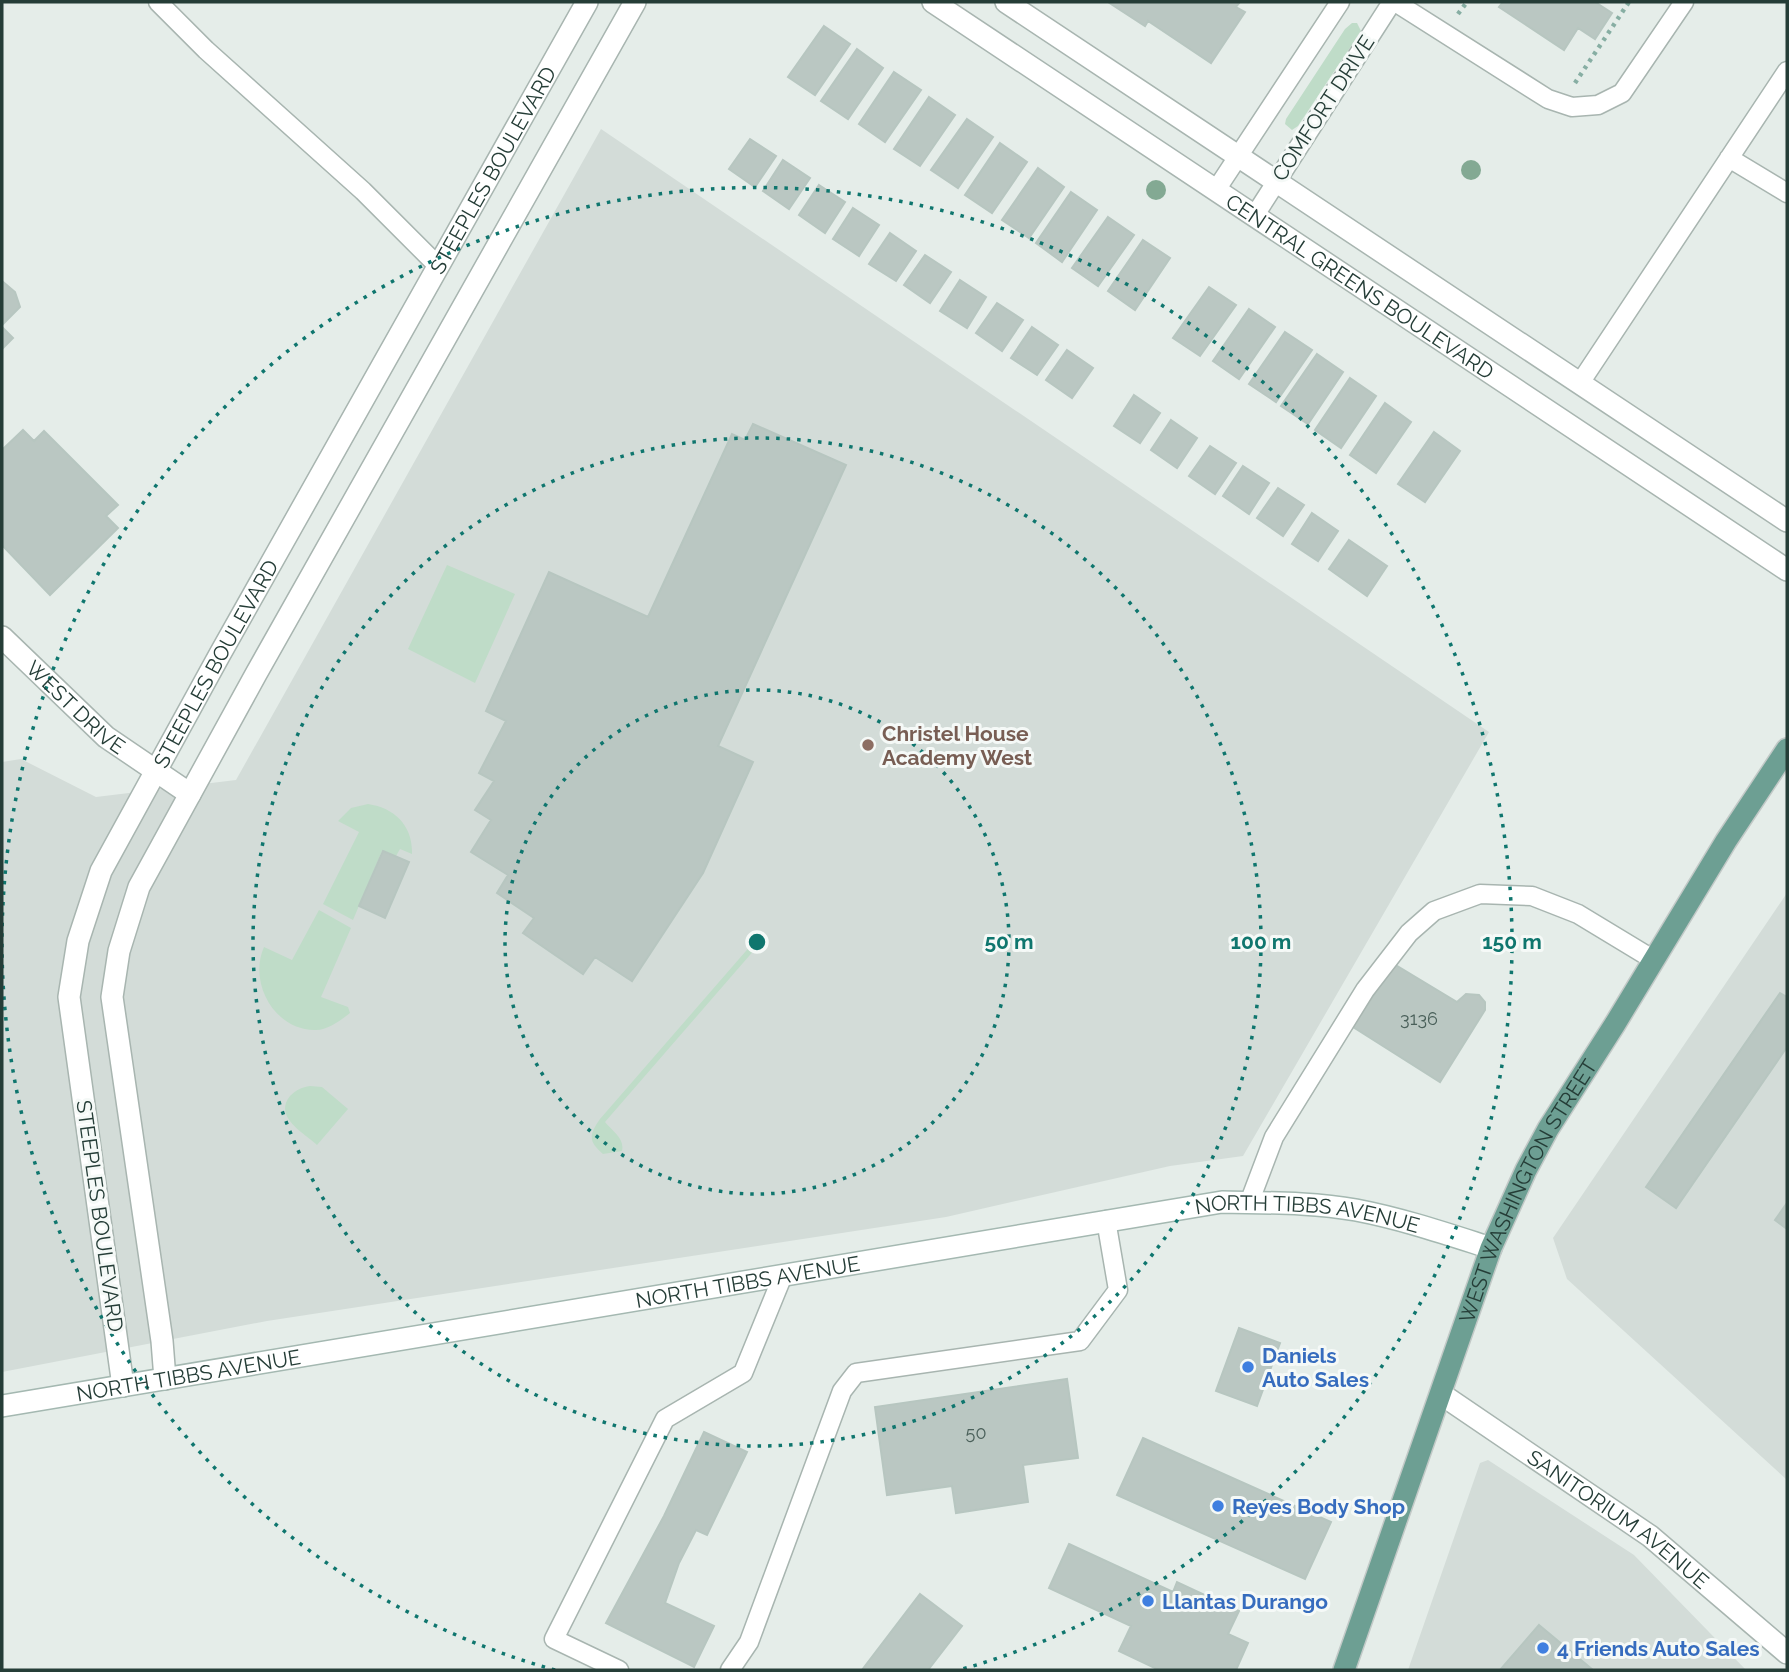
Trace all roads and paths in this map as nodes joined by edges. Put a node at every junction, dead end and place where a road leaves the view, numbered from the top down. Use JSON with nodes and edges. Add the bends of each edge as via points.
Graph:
{"nodes":[{"id":1,"x":158,"y":2,"type":"edge"},
{"id":2,"x":587,"y":2,"type":"edge"},
{"id":3,"x":635,"y":2,"type":"edge"},
{"id":4,"x":933,"y":2,"type":"edge"},
{"id":5,"x":1006,"y":2,"type":"edge"},
{"id":6,"x":1340,"y":2,"type":"edge"},
{"id":7,"x":1393,"y":2,"type":"edge"},
{"id":8,"x":1466,"y":2,"type":"edge"},
{"id":9,"x":1629,"y":2,"type":"edge"},
{"id":10,"x":1684,"y":2,"type":"edge"},
{"id":11,"x":1458,"y":14,"type":"junction"},
{"id":12,"x":1469,"y":22,"type":"dead end"},
{"id":13,"x":1446,"y":34,"type":"junction"},
{"id":14,"x":1787,"y":71,"type":"edge"},
{"id":15,"x":1566,"y":82,"type":"dead end"},
{"id":16,"x":1239,"y":156,"type":"junction"},
{"id":17,"x":1729,"y":158,"type":"junction"},
{"id":18,"x":1276,"y":181,"type":"junction"},
{"id":19,"x":1216,"y":190,"type":"junction"},
{"id":20,"x":1787,"y":192,"type":"edge"},
{"id":21,"x":1255,"y":215,"type":"junction"},
{"id":22,"x":438,"y":266,"type":"junction"},
{"id":23,"x":1580,"y":383,"type":"junction"},
{"id":24,"x":1787,"y":521,"type":"edge"},
{"id":25,"x":1787,"y":570,"type":"edge"},
{"id":26,"x":2,"y":637,"type":"edge"},
{"id":27,"x":1787,"y":749,"type":"edge"},
{"id":28,"x":155,"y":772,"type":"junction"},
{"id":29,"x":190,"y":794,"type":"junction"},
{"id":30,"x":1654,"y":960,"type":"junction"},
{"id":31,"x":1249,"y":1203,"type":"junction"},
{"id":32,"x":1106,"y":1220,"type":"junction"},
{"id":33,"x":1491,"y":1248,"type":"junction"},
{"id":34,"x":783,"y":1275,"type":"junction"},
{"id":35,"x":165,"y":1379,"type":"junction"},
{"id":36,"x":123,"y":1386,"type":"junction"},
{"id":37,"x":1441,"y":1394,"type":"junction"},
{"id":38,"x":2,"y":1406,"type":"edge"},
{"id":39,"x":1787,"y":1653,"type":"edge"},
{"id":40,"x":619,"y":1670,"type":"edge"},
{"id":41,"x":730,"y":1670,"type":"edge"},
{"id":42,"x":1344,"y":1670,"type":"edge"}],
"edges":[{"from":1,"to":22,"type":"lane"},
{"from":2,"to":22,"type":"street","name":"STEEPLES BOULEVARD"},
{"from":3,"to":29,"type":"street","name":"STEEPLES BOULEVARD"},
{"from":4,"to":19,"type":"street","name":"CENTRAL GREENS BOULEVARD"},
{"from":5,"to":16,"type":"street","name":"CENTRAL GREENS BOULEVARD"},
{"from":6,"to":16,"type":"lane","name":"COMFORT DRIVE"},
{"from":7,"to":13,"type":"lane"},
{"from":7,"to":18,"type":"lane","name":"COMFORT DRIVE"},
{"from":8,"to":11,"type":"path"},
{"from":9,"to":15,"type":"path","via":[[1574,84]]},
{"from":10,"to":13,"type":"lane","via":[[1622,93],[1598,105],[1572,107],[1548,99]]},
{"from":11,"to":12,"type":"path"},
{"from":11,"to":13,"type":"path"},
{"from":14,"to":17,"type":"lane"},
{"from":16,"to":18,"type":"street","name":"CENTRAL GREENS BOULEVARD"},
{"from":16,"to":19,"type":"lane","name":"COMFORT DRIVE"},
{"from":17,"to":20,"type":"lane"},
{"from":17,"to":23,"type":"lane"},
{"from":18,"to":21,"type":"lane","name":"COMFORT DRIVE"},
{"from":18,"to":23,"type":"street","name":"CENTRAL GREENS BOULEVARD"},
{"from":19,"to":21,"type":"street","name":"CENTRAL GREENS BOULEVARD"},
{"from":21,"to":25,"type":"street","name":"CENTRAL GREENS BOULEVARD"},
{"from":22,"to":28,"type":"street","name":"STEEPLES BOULEVARD"},
{"from":23,"to":24,"type":"street","name":"CENTRAL GREENS BOULEVARD"},
{"from":26,"to":28,"type":"street","name":"WEST DRIVE","via":[[106,737]]},
{"from":27,"to":30,"type":"main road","name":"WEST WASHINGTON STREET"},
{"from":28,"to":29,"type":"street","name":"WEST DRIVE"},
{"from":28,"to":36,"type":"street","name":"STEEPLES BOULEVARD","via":[[101,871],[78,941],[69,997]]},
{"from":29,"to":35,"type":"street","name":"STEEPLES BOULEVARD","via":[[139,887],[119,951],[112,997]]},
{"from":30,"to":31,"type":"lane","via":[[1578,914],[1532,896],[1480,894],[1434,911],[1409,933],[1365,990],[1274,1137]]},
{"from":30,"to":33,"type":"main road","name":"WEST WASHINGTON STREET","via":[[1548,1129]]},
{"from":31,"to":32,"type":"street","name":"NORTH TIBBS AVENUE","via":[[1222,1202]]},
{"from":31,"to":33,"type":"street","name":"NORTH TIBBS AVENUE","via":[[1355,1210],[1412,1222]]},
{"from":32,"to":34,"type":"street","name":"NORTH TIBBS AVENUE"},
{"from":32,"to":41,"type":"lane","via":[[1118,1290],[1080,1341],[856,1373],[842,1391],[749,1642]]},
{"from":33,"to":37,"type":"main road","name":"WEST WASHINGTON STREET"},
{"from":34,"to":35,"type":"street","name":"NORTH TIBBS AVENUE"},
{"from":34,"to":40,"type":"lane","via":[[743,1373],[665,1419],[554,1640]]},
{"from":35,"to":36,"type":"street","name":"NORTH TIBBS AVENUE"},
{"from":36,"to":38,"type":"street","name":"NORTH TIBBS AVENUE"},
{"from":37,"to":39,"type":"street","name":"SANITORIUM AVENUE","via":[[1650,1536]]},
{"from":37,"to":42,"type":"main road","name":"WEST WASHINGTON STREET"}]}
